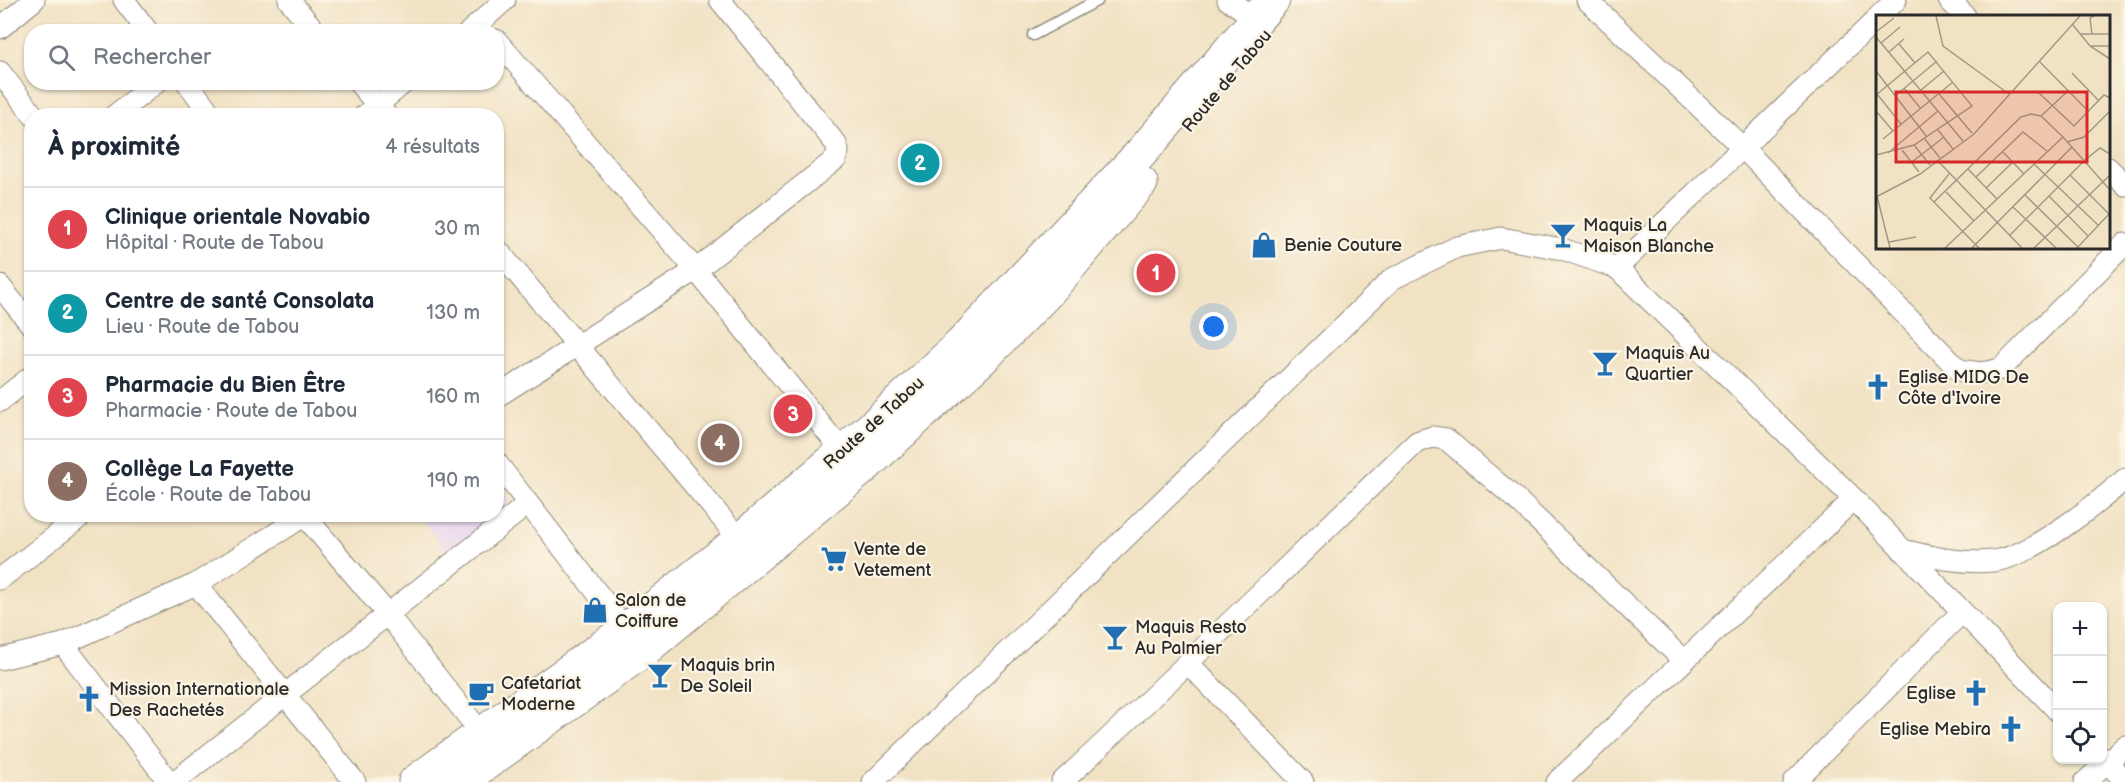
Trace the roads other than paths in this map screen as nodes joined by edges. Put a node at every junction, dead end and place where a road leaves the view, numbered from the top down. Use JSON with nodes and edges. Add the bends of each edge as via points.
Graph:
{"nodes":[{"id":1,"x":34,"y":0,"type":"edge"},
{"id":2,"x":124,"y":0,"type":"edge"},
{"id":3,"x":289,"y":0,"type":"edge"},
{"id":4,"x":505,"y":0,"type":"edge"},
{"id":5,"x":720,"y":0,"type":"edge"},
{"id":6,"x":1098,"y":0,"type":"edge"},
{"id":7,"x":1228,"y":0,"type":"edge"},
{"id":8,"x":1297,"y":0,"type":"edge"},
{"id":9,"x":1587,"y":0,"type":"edge"},
{"id":10,"x":1896,"y":0,"type":"edge"},
{"id":11,"x":1949,"y":0,"type":"edge"},
{"id":12,"x":1265,"y":9,"type":"edge"},
{"id":13,"x":1880,"y":15,"type":"edge"},
{"id":14,"x":1964,"y":15,"type":"edge"},
{"id":15,"x":1876,"y":19,"type":"edge"},
{"id":16,"x":142,"y":24,"type":"edge"},
{"id":17,"x":309,"y":24,"type":"edge"},
{"id":18,"x":484,"y":24,"type":"edge"},
{"id":19,"x":0,"y":28,"type":"edge"},
{"id":20,"x":1033,"y":35,"type":"dead end"},
{"id":21,"x":504,"y":49,"type":"edge"},
{"id":22,"x":0,"y":72,"type":"edge"},
{"id":23,"x":147,"y":90,"type":"edge"},
{"id":24,"x":193,"y":90,"type":"edge"},
{"id":25,"x":363,"y":90,"type":"edge"},
{"id":26,"x":397,"y":90,"type":"edge"},
{"id":27,"x":28,"y":108,"type":"edge"},
{"id":28,"x":124,"y":108,"type":"edge"},
{"id":29,"x":206,"y":108,"type":"edge"},
{"id":30,"x":374,"y":108,"type":"edge"},
{"id":31,"x":380,"y":108,"type":"edge"},
{"id":32,"x":1743,"y":148,"type":"junction"},
{"id":33,"x":2110,"y":169,"type":"edge"},
{"id":34,"x":2125,"y":185,"type":"edge"},
{"id":35,"x":2125,"y":244,"type":"edge"},
{"id":36,"x":504,"y":258,"type":"edge"},
{"id":37,"x":1617,"y":268,"type":"junction"},
{"id":38,"x":696,"y":270,"type":"junction"},
{"id":39,"x":0,"y":286,"type":"edge"},
{"id":40,"x":24,"y":316,"type":"edge"},
{"id":41,"x":578,"y":346,"type":"junction"},
{"id":42,"x":24,"y":382,"type":"edge"},
{"id":43,"x":504,"y":392,"type":"edge"},
{"id":44,"x":0,"y":401,"type":"edge"},
{"id":45,"x":843,"y":452,"type":"junction"},
{"id":46,"x":504,"y":472,"type":"edge"},
{"id":47,"x":2125,"y":479,"type":"edge"},
{"id":48,"x":1854,"y":499,"type":"junction"},
{"id":49,"x":528,"y":504,"type":"junction"},
{"id":50,"x":74,"y":522,"type":"edge"},
{"id":51,"x":295,"y":522,"type":"edge"},
{"id":52,"x":312,"y":522,"type":"edge"},
{"id":53,"x":740,"y":540,"type":"junction"},
{"id":54,"x":1902,"y":550,"type":"junction"},
{"id":55,"x":0,"y":579,"type":"edge"},
{"id":56,"x":195,"y":584,"type":"junction"},
{"id":57,"x":1961,"y":613,"type":"junction"},
{"id":58,"x":388,"y":615,"type":"junction"},
{"id":59,"x":626,"y":630,"type":"junction"},
{"id":60,"x":63,"y":644,"type":"junction"},
{"id":61,"x":0,"y":659,"type":"edge"},
{"id":62,"x":1684,"y":661,"type":"junction"},
{"id":63,"x":1190,"y":664,"type":"junction"},
{"id":64,"x":286,"y":696,"type":"junction"},
{"id":65,"x":2057,"y":710,"type":"edge"},
{"id":66,"x":481,"y":733,"type":"junction"},
{"id":67,"x":2125,"y":746,"type":"edge"},
{"id":68,"x":2107,"y":757,"type":"edge"},
{"id":69,"x":2107,"y":762,"type":"edge"},
{"id":70,"x":2100,"y":764,"type":"edge"},
{"id":71,"x":461,"y":775,"type":"edge"},
{"id":72,"x":2125,"y":781,"type":"edge"},
{"id":73,"x":169,"y":782,"type":"edge"},
{"id":74,"x":174,"y":782,"type":"edge"},
{"id":75,"x":355,"y":782,"type":"edge"},
{"id":76,"x":415,"y":782,"type":"edge"},
{"id":77,"x":873,"y":782,"type":"edge"},
{"id":78,"x":1062,"y":782,"type":"edge"},
{"id":79,"x":1302,"y":782,"type":"edge"},
{"id":80,"x":1557,"y":782,"type":"edge"},
{"id":81,"x":1794,"y":782,"type":"edge"},
{"id":82,"x":2085,"y":782,"type":"edge"}],
"edges":[{"from":1,"to":19,"type":"street"},
{"from":2,"to":16,"type":"street"},
{"from":3,"to":17,"type":"street"},
{"from":4,"to":18,"type":"street"},
{"from":5,"to":38,"type":"street","via":[[838,151],[836,159]]},
{"from":6,"to":20,"type":"lane"},
{"from":7,"to":12,"type":"street"},
{"from":8,"to":71,"type":"main road","name":"Route de Tabou","via":[[1047,293],[985,356],[864,467],[652,644]]},
{"from":9,"to":32,"type":"street"},
{"from":10,"to":13,"type":"street"},
{"from":11,"to":14,"type":"street"},
{"from":12,"to":45,"type":"main road","name":"Route de Tabou","via":[[1141,153],[962,343]]},
{"from":15,"to":32,"type":"street"},
{"from":21,"to":38,"type":"street"},
{"from":22,"to":27,"type":"street"},
{"from":23,"to":28,"type":"street"},
{"from":24,"to":29,"type":"street"},
{"from":25,"to":30,"type":"street"},
{"from":26,"to":31,"type":"street"},
{"from":32,"to":35,"type":"street","via":[[1959,370],[1981,373],[2001,369]]},
{"from":32,"to":37,"type":"street"},
{"from":33,"to":34,"type":"street"},
{"from":36,"to":41,"type":"street"},
{"from":37,"to":48,"type":"street"},
{"from":37,"to":77,"type":"street","via":[[1562,249],[1501,238],[1457,246],[1392,279]]},
{"from":38,"to":41,"type":"street"},
{"from":38,"to":45,"type":"street"},
{"from":39,"to":40,"type":"street"},
{"from":41,"to":43,"type":"street"},
{"from":41,"to":53,"type":"street"},
{"from":42,"to":44,"type":"street"},
{"from":45,"to":53,"type":"main road","name":"Route de Tabou"},
{"from":46,"to":49,"type":"street"},
{"from":47,"to":54,"type":"street","via":[[2098,504],[2037,544],[1996,561],[1953,562]]},
{"from":48,"to":54,"type":"street"},
{"from":48,"to":62,"type":"street"},
{"from":49,"to":58,"type":"street"},
{"from":49,"to":59,"type":"street"},
{"from":50,"to":55,"type":"street"},
{"from":51,"to":56,"type":"street"},
{"from":52,"to":58,"type":"street"},
{"from":53,"to":59,"type":"main road","name":"Route de Tabou"},
{"from":54,"to":57,"type":"street"},
{"from":56,"to":60,"type":"street"},
{"from":56,"to":64,"type":"street"},
{"from":57,"to":65,"type":"street"},
{"from":57,"to":81,"type":"street"},
{"from":58,"to":64,"type":"street"},
{"from":58,"to":66,"type":"street"},
{"from":59,"to":66,"type":"main road","name":"Route de Tabou"},
{"from":60,"to":61,"type":"street"},
{"from":60,"to":73,"type":"street"},
{"from":62,"to":63,"type":"street","via":[[1516,499],[1446,439],[1432,438],[1417,442]]},
{"from":62,"to":80,"type":"street"},
{"from":63,"to":78,"type":"street"},
{"from":63,"to":79,"type":"street"},
{"from":64,"to":74,"type":"street"},
{"from":64,"to":75,"type":"street"},
{"from":66,"to":71,"type":"main road","name":"Route de Tabou"},
{"from":67,"to":68,"type":"street"},
{"from":69,"to":72,"type":"street"},
{"from":70,"to":82,"type":"street"},
{"from":71,"to":76,"type":"main road","name":"Route de Tabou"}]}
